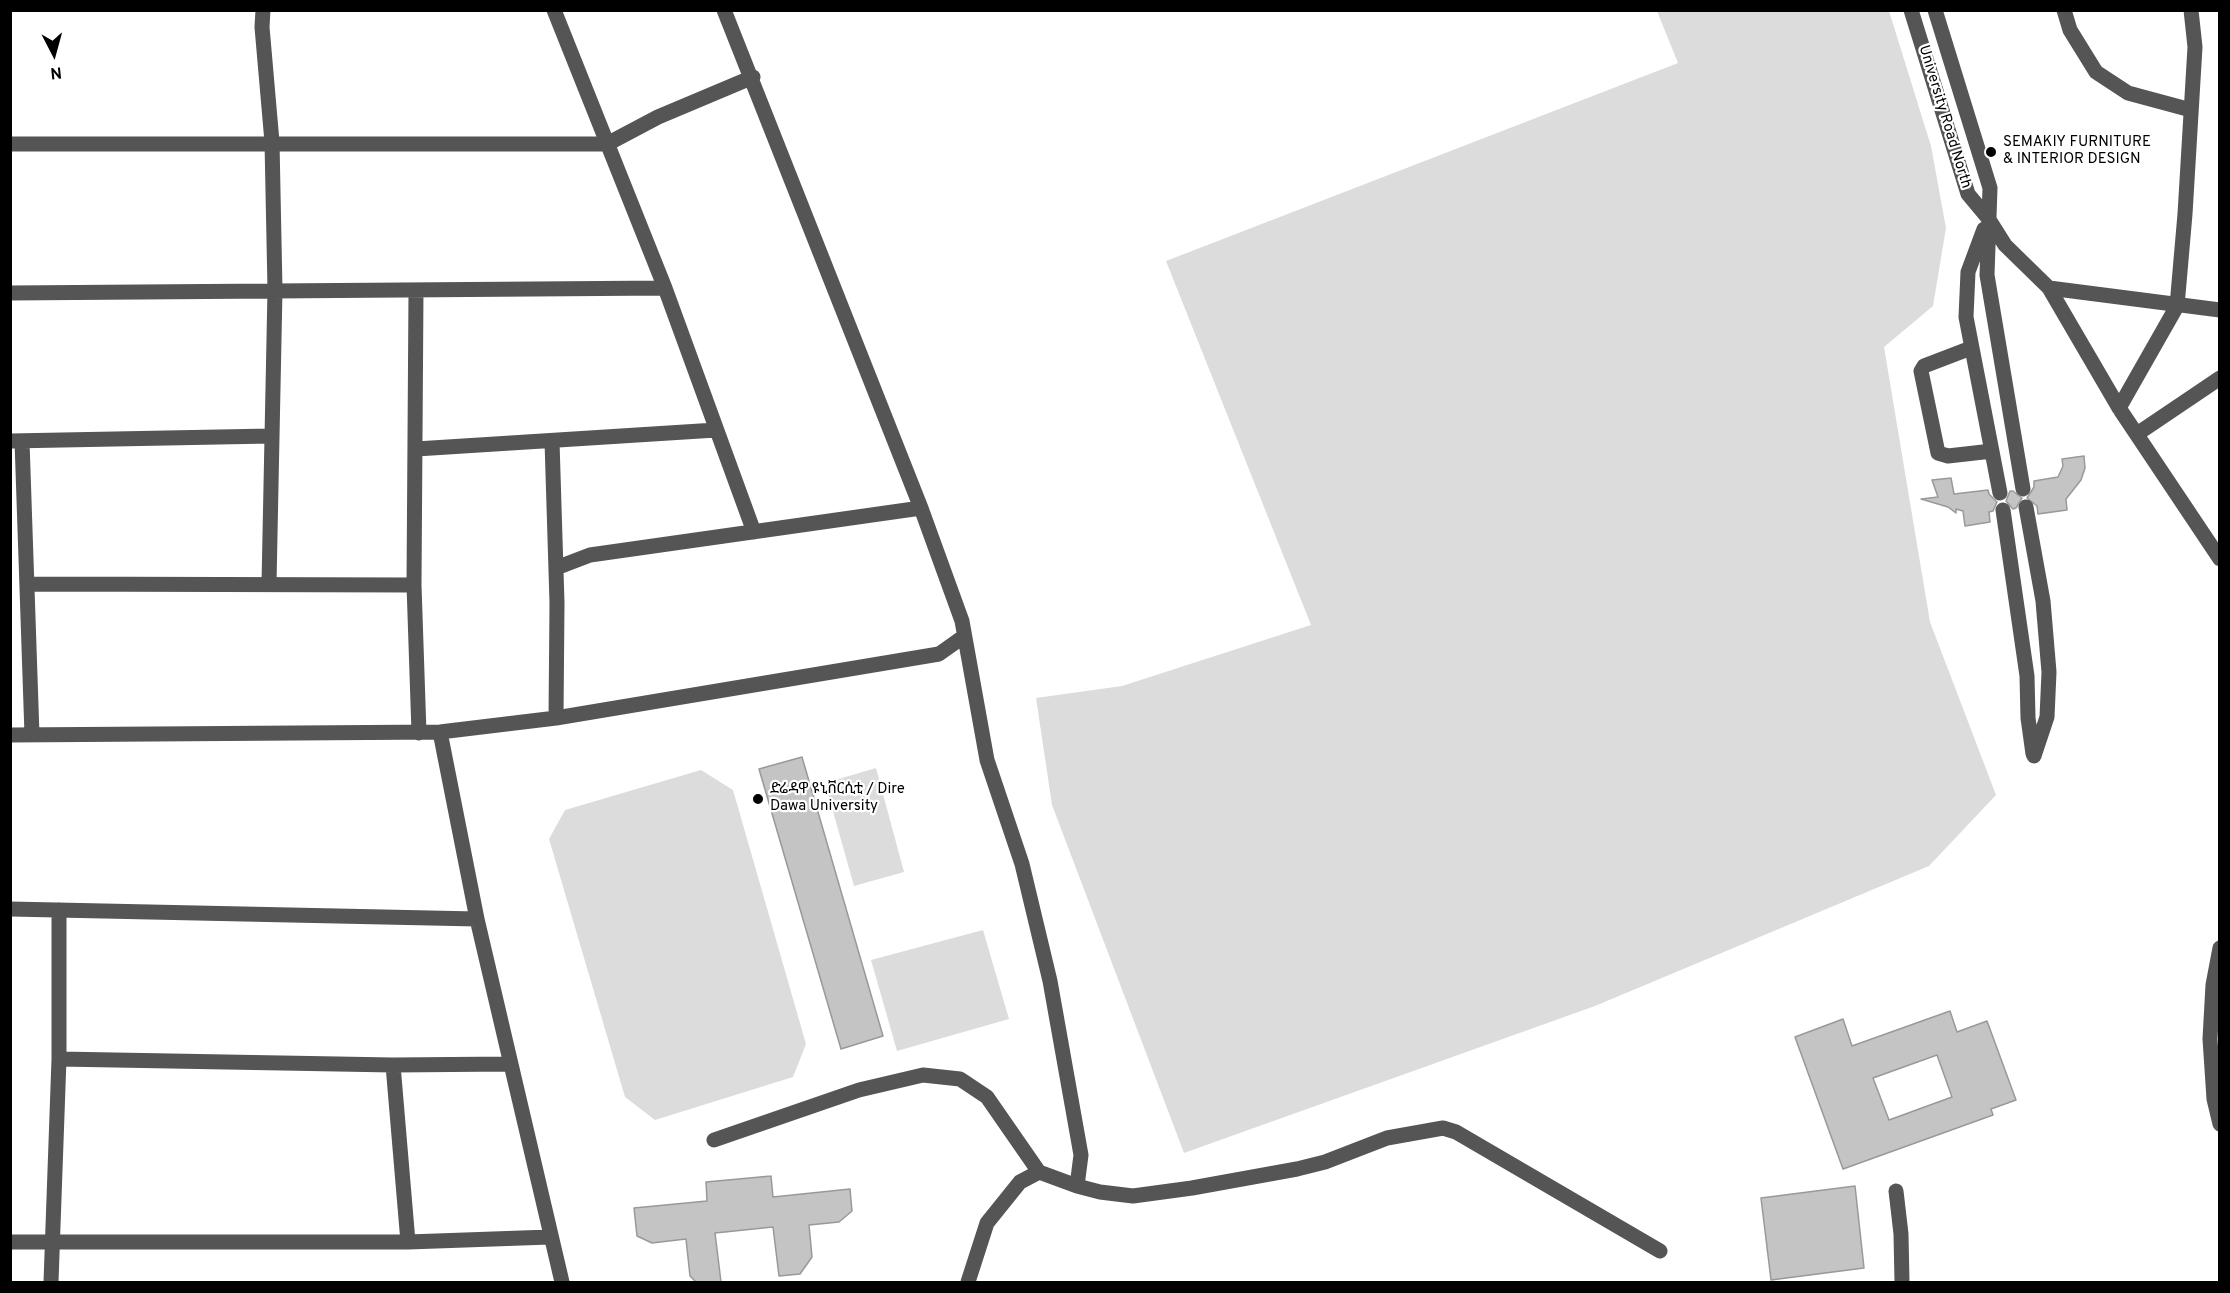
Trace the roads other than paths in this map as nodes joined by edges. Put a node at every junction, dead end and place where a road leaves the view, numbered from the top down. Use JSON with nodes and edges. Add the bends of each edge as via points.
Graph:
{"nodes":[{"id":1,"x":263,"y":10,"type":"edge"},
{"id":2,"x":554,"y":10,"type":"edge"},
{"id":3,"x":724,"y":10,"type":"edge"},
{"id":4,"x":1935,"y":10,"type":"edge"},
{"id":5,"x":2064,"y":10,"type":"edge"},
{"id":6,"x":2191,"y":10,"type":"edge"},
{"id":7,"x":1916,"y":12,"type":"edge"},
{"id":8,"x":753,"y":77,"type":"junction"},
{"id":9,"x":2191,"y":110,"type":"junction"},
{"id":10,"x":272,"y":142,"type":"junction"},
{"id":11,"x":10,"y":144,"type":"edge"},
{"id":12,"x":607,"y":144,"type":"junction"},
{"id":13,"x":1988,"y":218,"type":"junction"},
{"id":14,"x":665,"y":288,"type":"junction"},
{"id":15,"x":2049,"y":288,"type":"junction"},
{"id":16,"x":275,"y":290,"type":"junction"},
{"id":17,"x":416,"y":291,"type":"junction"},
{"id":18,"x":10,"y":293,"type":"edge"},
{"id":19,"x":2177,"y":306,"type":"junction"},
{"id":20,"x":2220,"y":310,"type":"edge"},
{"id":21,"x":1971,"y":348,"type":"junction"},
{"id":22,"x":2220,"y":378,"type":"edge"},
{"id":23,"x":2119,"y":408,"type":"junction"},
{"id":24,"x":716,"y":430,"type":"junction"},
{"id":25,"x":2137,"y":434,"type":"junction"},
{"id":26,"x":271,"y":436,"type":"junction"},
{"id":27,"x":16,"y":441,"type":"edge"},
{"id":28,"x":552,"y":441,"type":"junction"},
{"id":29,"x":416,"y":449,"type":"junction"},
{"id":30,"x":1992,"y":451,"type":"junction"},
{"id":31,"x":2023,"y":489,"type":"dead end"},
{"id":32,"x":2000,"y":493,"type":"dead end"},
{"id":33,"x":2026,"y":507,"type":"dead end"},
{"id":34,"x":921,"y":508,"type":"junction"},
{"id":35,"x":2003,"y":510,"type":"dead end"},
{"id":36,"x":754,"y":532,"type":"junction"},
{"id":37,"x":2220,"y":559,"type":"edge"},
{"id":38,"x":556,"y":568,"type":"junction"},
{"id":39,"x":29,"y":584,"type":"junction"},
{"id":40,"x":269,"y":584,"type":"junction"},
{"id":41,"x":414,"y":585,"type":"junction"},
{"id":42,"x":963,"y":637,"type":"junction"},
{"id":43,"x":556,"y":718,"type":"junction"},
{"id":44,"x":440,"y":732,"type":"junction"},
{"id":45,"x":419,"y":733,"type":"junction"},
{"id":46,"x":10,"y":735,"type":"edge"},
{"id":47,"x":32,"y":735,"type":"junction"},
{"id":48,"x":10,"y":909,"type":"edge"},
{"id":49,"x":59,"y":910,"type":"junction"},
{"id":50,"x":477,"y":919,"type":"junction"},
{"id":51,"x":2220,"y":948,"type":"edge"},
{"id":52,"x":59,"y":1059,"type":"junction"},
{"id":53,"x":510,"y":1064,"type":"junction"},
{"id":54,"x":393,"y":1065,"type":"junction"},
{"id":55,"x":2220,"y":1124,"type":"edge"},
{"id":56,"x":714,"y":1140,"type":"dead end"},
{"id":57,"x":1039,"y":1172,"type":"junction"},
{"id":58,"x":1077,"y":1185,"type":"junction"},
{"id":59,"x":1896,"y":1191,"type":"dead end"},
{"id":60,"x":550,"y":1237,"type":"junction"},
{"id":61,"x":10,"y":1242,"type":"edge"},
{"id":62,"x":408,"y":1242,"type":"junction"},
{"id":63,"x":52,"y":1243,"type":"junction"},
{"id":64,"x":1660,"y":1251,"type":"dead end"},
{"id":65,"x":51,"y":1282,"type":"edge"},
{"id":66,"x":562,"y":1282,"type":"edge"},
{"id":67,"x":968,"y":1282,"type":"edge"},
{"id":68,"x":1902,"y":1282,"type":"edge"}],
"edges":[{"from":1,"to":10,"type":"street"},
{"from":2,"to":12,"type":"street"},
{"from":3,"to":8,"type":"street"},
{"from":4,"to":13,"type":"street","name":"University Road North","via":[[1990,188]]},
{"from":5,"to":9,"type":"street","via":[[2070,30],[2096,72],[2128,93]]},
{"from":6,"to":9,"type":"street","via":[[2195,47]]},
{"from":7,"to":13,"type":"street","name":"University Road North","via":[[1968,195]]},
{"from":8,"to":12,"type":"street","via":[[658,117]]},
{"from":8,"to":34,"type":"street"},
{"from":9,"to":19,"type":"street"},
{"from":10,"to":11,"type":"street"},
{"from":10,"to":12,"type":"street"},
{"from":10,"to":16,"type":"street"},
{"from":12,"to":14,"type":"street"},
{"from":13,"to":15,"type":"street","via":[[2005,245]]},
{"from":13,"to":21,"type":"street","via":[[1968,272],[1965,296]]},
{"from":13,"to":31,"type":"street","via":[[1987,275]]},
{"from":14,"to":17,"type":"street"},
{"from":14,"to":24,"type":"street"},
{"from":15,"to":19,"type":"street"},
{"from":15,"to":23,"type":"street"},
{"from":16,"to":17,"type":"street"},
{"from":16,"to":18,"type":"street"},
{"from":16,"to":26,"type":"street"},
{"from":17,"to":29,"type":"street"},
{"from":19,"to":20,"type":"street"},
{"from":19,"to":23,"type":"street"},
{"from":21,"to":30,"type":"street"},
{"from":21,"to":30,"type":"street","via":[[1924,366],[1921,371],[1938,453],[1948,456]]},
{"from":22,"to":25,"type":"street"},
{"from":23,"to":25,"type":"street"},
{"from":24,"to":28,"type":"street"},
{"from":24,"to":36,"type":"street"},
{"from":25,"to":37,"type":"street"},
{"from":26,"to":27,"type":"street"},
{"from":26,"to":40,"type":"street"},
{"from":27,"to":39,"type":"street"},
{"from":28,"to":29,"type":"street"},
{"from":28,"to":38,"type":"street"},
{"from":29,"to":41,"type":"street"},
{"from":30,"to":32,"type":"street"},
{"from":33,"to":35,"type":"street","via":[[2043,601],[2049,672],[2048,717],[2034,756],[2027,676]]},
{"from":34,"to":36,"type":"street"},
{"from":34,"to":42,"type":"street","via":[[962,621]]},
{"from":36,"to":38,"type":"street","via":[[590,555]]},
{"from":38,"to":43,"type":"street"},
{"from":39,"to":40,"type":"street"},
{"from":39,"to":47,"type":"street"},
{"from":40,"to":41,"type":"street"},
{"from":41,"to":45,"type":"street"},
{"from":42,"to":43,"type":"street","via":[[939,654]]},
{"from":42,"to":58,"type":"street","via":[[987,760],[1022,864],[1050,981],[1081,1155]]},
{"from":43,"to":44,"type":"street"},
{"from":44,"to":45,"type":"street"},
{"from":44,"to":50,"type":"street"},
{"from":45,"to":47,"type":"street"},
{"from":46,"to":47,"type":"street"},
{"from":48,"to":49,"type":"street"},
{"from":49,"to":50,"type":"street"},
{"from":49,"to":52,"type":"street"},
{"from":50,"to":53,"type":"street"},
{"from":51,"to":55,"type":"street","via":[[2210,1039],[2214,1099]]},
{"from":52,"to":54,"type":"street"},
{"from":52,"to":63,"type":"street"},
{"from":53,"to":54,"type":"street"},
{"from":53,"to":60,"type":"street"},
{"from":54,"to":62,"type":"street"},
{"from":56,"to":57,"type":"street","via":[[859,1090],[923,1075],[960,1080],[987,1097]]},
{"from":57,"to":58,"type":"street"},
{"from":57,"to":67,"type":"street","via":[[1020,1182],[987,1223]]},
{"from":58,"to":64,"type":"street","via":[[1133,1196],[1192,1188],[1297,1169],[1387,1138],[1443,1128]]},
{"from":59,"to":68,"type":"street"},
{"from":60,"to":62,"type":"street"},
{"from":60,"to":66,"type":"street"},
{"from":61,"to":63,"type":"street"},
{"from":62,"to":63,"type":"street"},
{"from":63,"to":65,"type":"street"}]}
